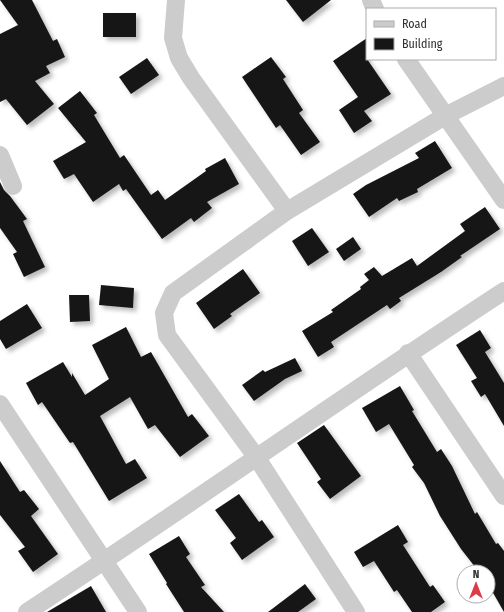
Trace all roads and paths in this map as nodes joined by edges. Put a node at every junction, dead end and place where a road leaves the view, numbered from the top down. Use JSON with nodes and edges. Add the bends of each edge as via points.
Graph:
{"nodes":[{"id":1,"x":176,"y":0,"type":"edge"},
{"id":2,"x":407,"y":60,"type":"edge"},
{"id":3,"x":504,"y":86,"type":"edge"},
{"id":4,"x":445,"y":116,"type":"junction"},
{"id":5,"x":0,"y":155,"type":"edge"},
{"id":6,"x":13,"y":186,"type":"dead end"},
{"id":7,"x":504,"y":200,"type":"edge"},
{"id":8,"x":287,"y":211,"type":"junction"},
{"id":9,"x":504,"y":291,"type":"edge"},
{"id":10,"x":408,"y":353,"type":"junction"},
{"id":11,"x":0,"y":404,"type":"edge"},
{"id":12,"x":256,"y":458,"type":"junction"},
{"id":13,"x":504,"y":496,"type":"edge"},
{"id":14,"x":104,"y":561,"type":"junction"},
{"id":15,"x":27,"y":612,"type":"edge"},
{"id":16,"x":138,"y":612,"type":"edge"},
{"id":17,"x":356,"y":612,"type":"edge"}],
"edges":[{"from":1,"to":8,"type":"street","via":[[173,38],[179,58]]},
{"from":2,"to":4,"type":"street"},
{"from":3,"to":4,"type":"street"},
{"from":4,"to":7,"type":"street"},
{"from":4,"to":8,"type":"street"},
{"from":5,"to":6,"type":"street"},
{"from":8,"to":12,"type":"street","via":[[173,293],[164,312],[167,335]]},
{"from":9,"to":10,"type":"street"},
{"from":10,"to":12,"type":"street"},
{"from":10,"to":13,"type":"street"},
{"from":11,"to":14,"type":"street"},
{"from":12,"to":14,"type":"street"},
{"from":12,"to":17,"type":"street"},
{"from":14,"to":15,"type":"street"},
{"from":14,"to":16,"type":"street"}]}
